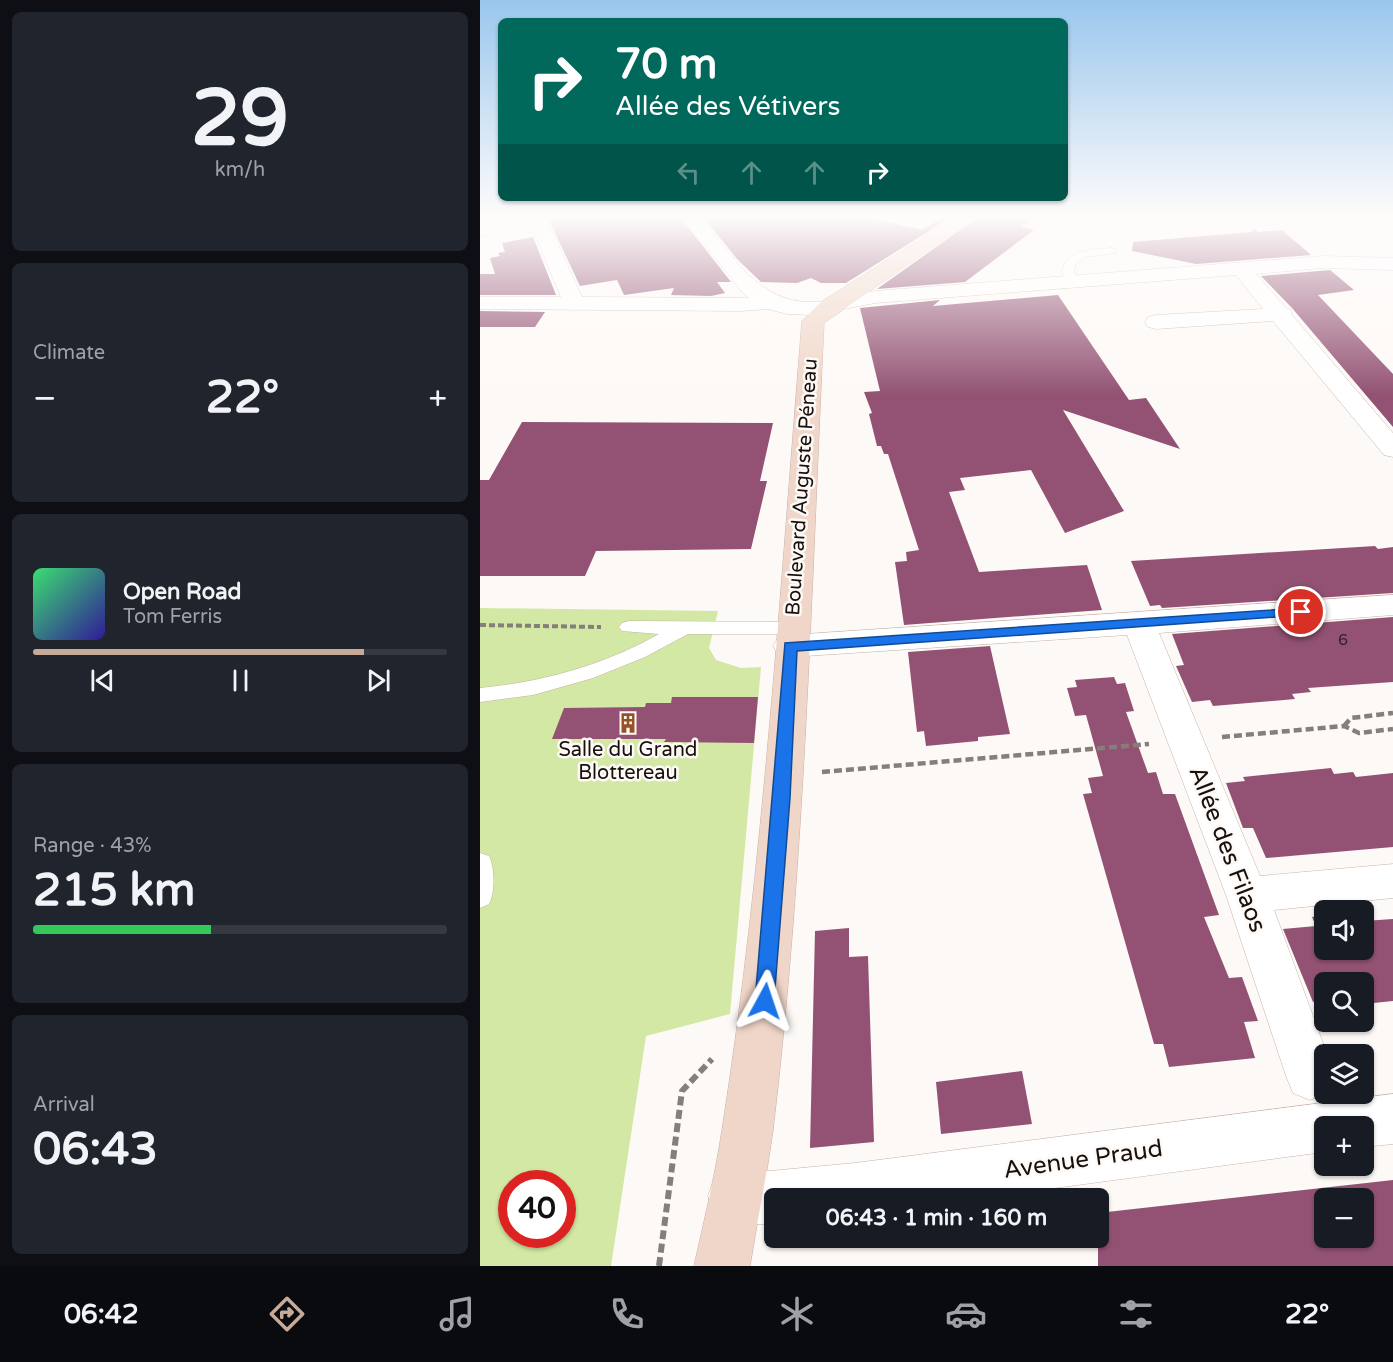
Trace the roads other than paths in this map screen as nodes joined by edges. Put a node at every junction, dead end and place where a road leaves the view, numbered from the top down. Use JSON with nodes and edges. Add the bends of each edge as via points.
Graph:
{"nodes":[{"id":1,"x":563,"y":277,"type":"edge"},
{"id":2,"x":740,"y":277,"type":"edge"},
{"id":3,"x":875,"y":277,"type":"edge"},
{"id":4,"x":1072,"y":277,"type":"edge"},
{"id":5,"x":1138,"y":277,"type":"edge"},
{"id":6,"x":1248,"y":277,"type":"edge"},
{"id":7,"x":1075,"y":282,"type":"junction"},
{"id":8,"x":770,"y":302,"type":"junction"},
{"id":9,"x":480,"y":303,"type":"edge"},
{"id":10,"x":574,"y":304,"type":"junction"},
{"id":11,"x":829,"y":307,"type":"junction"},
{"id":12,"x":1282,"y":315,"type":"junction"},
{"id":13,"x":1156,"y":322,"type":"dead end"},
{"id":14,"x":1393,"y":449,"type":"edge"},
{"id":15,"x":1393,"y":605,"type":"edge"},
{"id":16,"x":1139,"y":624,"type":"junction"},
{"id":17,"x":629,"y":627,"type":"road end"},
{"id":18,"x":685,"y":627,"type":"junction"},
{"id":19,"x":791,"y":637,"type":"junction"},
{"id":20,"x":480,"y":695,"type":"edge"},
{"id":21,"x":480,"y":863,"type":"edge"},
{"id":22,"x":1393,"y":881,"type":"edge"},
{"id":23,"x":1247,"y":895,"type":"junction"},
{"id":24,"x":480,"y":897,"type":"edge"},
{"id":25,"x":1310,"y":1076,"type":"dead end"},
{"id":26,"x":1393,"y":1119,"type":"edge"},
{"id":27,"x":1374,"y":1121,"type":"edge"},
{"id":28,"x":1314,"y":1129,"type":"edge"},
{"id":29,"x":734,"y":1196,"type":"junction"},
{"id":30,"x":722,"y":1266,"type":"edge"}],
"edges":[{"from":1,"to":10,"type":"street"},
{"from":2,"to":8,"type":"street"},
{"from":3,"to":11,"type":"street","name":"Boulevard Auguste Péneau"},
{"from":4,"to":7,"type":"lane"},
{"from":5,"to":7,"type":"street"},
{"from":6,"to":12,"type":"street"},
{"from":7,"to":11,"type":"street","via":[[875,297]]},
{"from":8,"to":10,"type":"street"},
{"from":8,"to":11,"type":"street","via":[[787,308]]},
{"from":9,"to":10,"type":"street"},
{"from":11,"to":19,"type":"street","name":"Boulevard Auguste Péneau","via":[[813,321],[811,334]]},
{"from":12,"to":13,"type":"street"},
{"from":12,"to":14,"type":"street"},
{"from":15,"to":16,"type":"street"},
{"from":16,"to":19,"type":"street"},
{"from":16,"to":23,"type":"street","name":"Allée des Filaos"},
{"from":17,"to":18,"type":"lane"},
{"from":18,"to":19,"type":"lane"},
{"from":18,"to":20,"type":"lane","via":[[615,663],[541,685]]},
{"from":19,"to":29,"type":"street","name":"Boulevard Auguste Péneau","via":[[765,1001]]},
{"from":21,"to":24,"type":"lane"},
{"from":22,"to":23,"type":"street"},
{"from":23,"to":25,"type":"street","name":"Allée des Filaos"},
{"from":26,"to":27,"type":"street","name":"Avenue Praud"},
{"from":28,"to":29,"type":"street","name":"Avenue Praud","via":[[855,1189],[770,1198]]},
{"from":29,"to":30,"type":"street","name":"Boulevard Auguste Péneau"}]}
